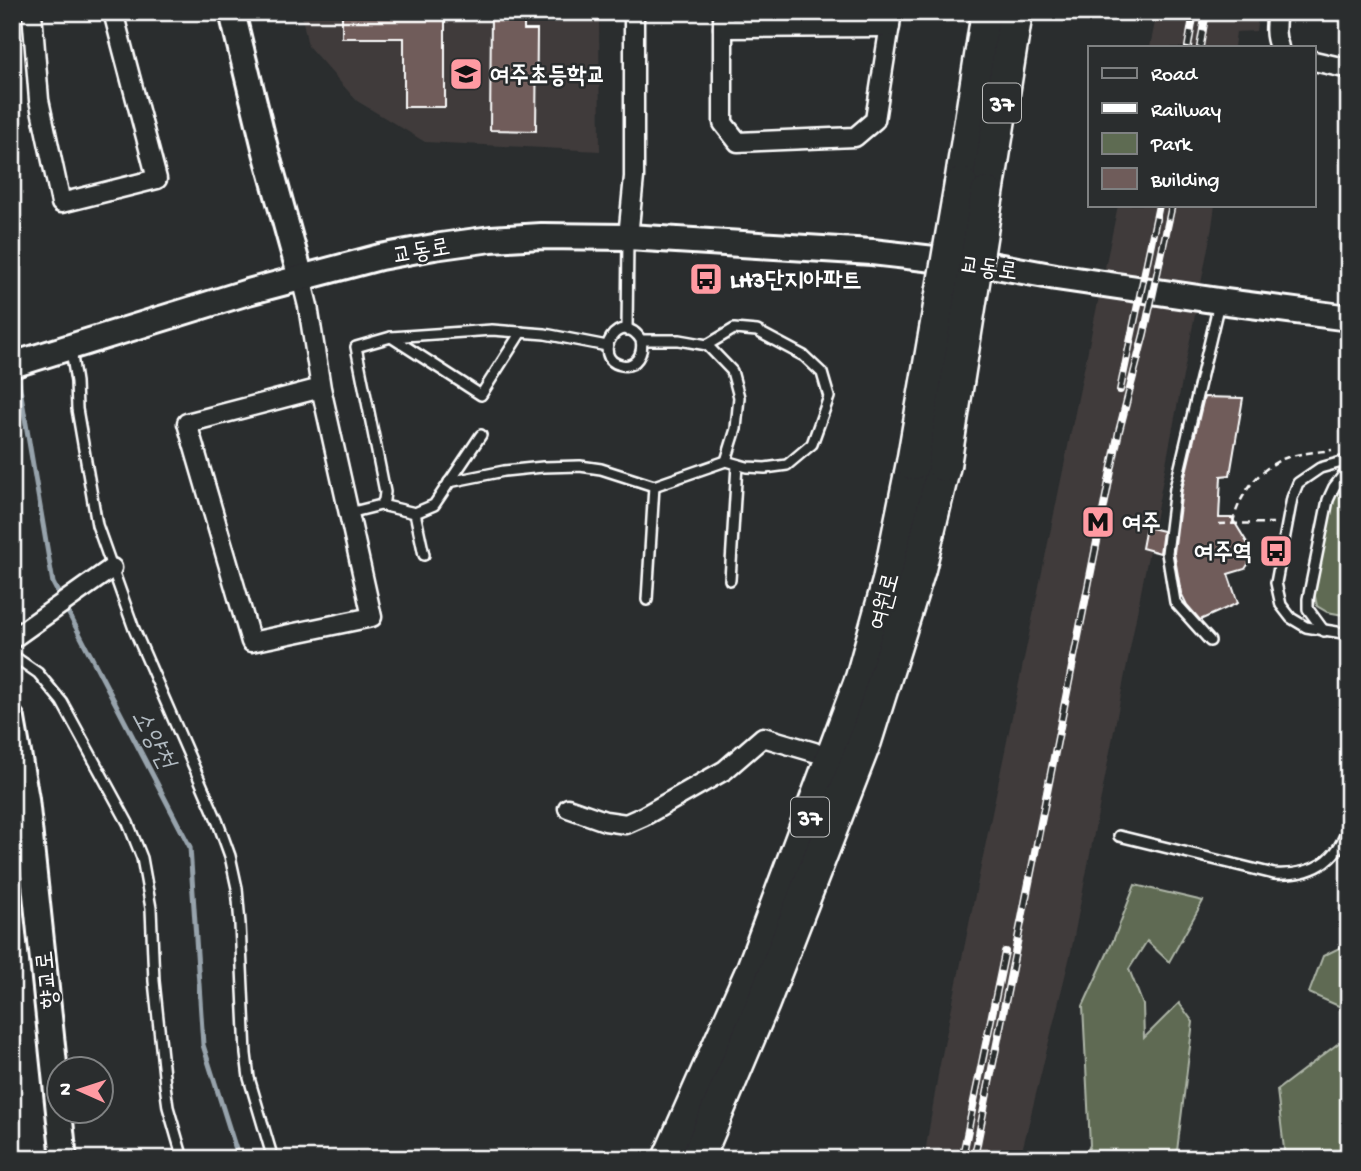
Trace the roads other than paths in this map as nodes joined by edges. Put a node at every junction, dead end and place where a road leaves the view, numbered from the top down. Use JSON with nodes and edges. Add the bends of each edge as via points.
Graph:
{"nodes":[{"id":1,"x":33,"y":12,"type":"edge"},
{"id":2,"x":113,"y":12,"type":"edge"},
{"id":3,"x":232,"y":12,"type":"edge"},
{"id":4,"x":634,"y":12,"type":"edge"},
{"id":5,"x":988,"y":12,"type":"edge"},
{"id":6,"x":1016,"y":12,"type":"edge"},
{"id":7,"x":1277,"y":12,"type":"edge"},
{"id":8,"x":723,"y":20,"type":"edge"},
{"id":9,"x":891,"y":20,"type":"edge"},
{"id":10,"x":1279,"y":46,"type":"edge"},
{"id":11,"x":1316,"y":61,"type":"edge"},
{"id":12,"x":1349,"y":69,"type":"edge"},
{"id":13,"x":974,"y":189,"type":"junction"},
{"id":14,"x":628,"y":237,"type":"junction"},
{"id":15,"x":301,"y":278,"type":"junction"},
{"id":16,"x":1219,"y":301,"type":"junction"},
{"id":17,"x":1349,"y":318,"type":"edge"},
{"id":18,"x":627,"y":330,"type":"junction"},
{"id":19,"x":521,"y":332,"type":"junction"},
{"id":20,"x":391,"y":337,"type":"junction"},
{"id":21,"x":641,"y":340,"type":"junction"},
{"id":22,"x":707,"y":345,"type":"junction"},
{"id":23,"x":607,"y":346,"type":"junction"},
{"id":24,"x":66,"y":349,"type":"junction"},
{"id":25,"x":12,"y":365,"type":"edge"},
{"id":26,"x":321,"y":388,"type":"junction"},
{"id":27,"x":481,"y":435,"type":"dead end"},
{"id":28,"x":1349,"y":460,"type":"edge"},
{"id":29,"x":726,"y":461,"type":"junction"},
{"id":30,"x":737,"y":465,"type":"junction"},
{"id":31,"x":1347,"y":471,"type":"edge"},
{"id":32,"x":449,"y":482,"type":"junction"},
{"id":33,"x":654,"y":486,"type":"junction"},
{"id":34,"x":381,"y":505,"type":"junction"},
{"id":35,"x":349,"y":513,"type":"junction"},
{"id":36,"x":415,"y":513,"type":"junction"},
{"id":37,"x":424,"y":555,"type":"dead end"},
{"id":38,"x":108,"y":570,"type":"junction"},
{"id":39,"x":730,"y":580,"type":"dead end"},
{"id":40,"x":889,"y":580,"type":"junction"},
{"id":41,"x":647,"y":600,"type":"dead end"},
{"id":42,"x":1324,"y":631,"type":"junction"},
{"id":43,"x":1349,"y":634,"type":"edge"},
{"id":44,"x":18,"y":635,"type":"edge"},
{"id":45,"x":1210,"y":641,"type":"dead end"},
{"id":46,"x":12,"y":655,"type":"edge"},
{"id":47,"x":12,"y":719,"type":"edge"},
{"id":48,"x":814,"y":752,"type":"junction"},
{"id":49,"x":568,"y":808,"type":"dead end"},
{"id":50,"x":1349,"y":824,"type":"edge"},
{"id":51,"x":1119,"y":836,"type":"dead end"},
{"id":52,"x":64,"y":1159,"type":"edge"},
{"id":53,"x":183,"y":1159,"type":"edge"},
{"id":54,"x":273,"y":1159,"type":"edge"},
{"id":55,"x":653,"y":1159,"type":"edge"},
{"id":56,"x":669,"y":1159,"type":"edge"},
{"id":57,"x":697,"y":1159,"type":"edge"}],
"edges":[{"from":1,"to":2,"type":"street","via":[[38,100],[61,203],[158,179]]},
{"from":3,"to":15,"type":"street"},
{"from":4,"to":14,"type":"street","via":[[634,177]]},
{"from":5,"to":13,"type":"highway","name":"여원로","number":"37"},
{"from":6,"to":13,"type":"highway","name":"여원로","number":"37"},
{"from":7,"to":10,"type":"street","via":[[1274,28]]},
{"from":8,"to":9,"type":"street"},
{"from":8,"to":9,"type":"street","via":[[723,123],[738,142],[855,137],[875,120]]},
{"from":11,"to":12,"type":"street"},
{"from":13,"to":40,"type":"highway","name":"여원로","number":"37","bridge":true},
{"from":13,"to":57,"type":"highway","name":"여원로","number":"37","bridge":true,"via":[[944,465],[919,569],[865,741]]},
{"from":14,"to":15,"type":"street","name":"교동로","via":[[491,239],[380,257]]},
{"from":14,"to":16,"type":"street","name":"교동로","via":[[886,254]]},
{"from":14,"to":18,"type":"lane"},
{"from":15,"to":24,"type":"street","name":"교동로"},
{"from":15,"to":26,"type":"street"},
{"from":16,"to":17,"type":"street","name":"교동로"},
{"from":16,"to":45,"type":"lane","via":[[1175,488],[1167,553],[1175,602]]},
{"from":18,"to":21,"type":"lane"},
{"from":18,"to":23,"type":"lane","via":[[616,331]]},
{"from":19,"to":20,"type":"lane"},
{"from":19,"to":20,"type":"lane","via":[[481,395]]},
{"from":19,"to":23,"type":"lane"},
{"from":20,"to":34,"type":"lane","via":[[356,347],[385,492]]},
{"from":21,"to":22,"type":"lane"},
{"from":21,"to":23,"type":"lane","via":[[639,357],[625,365],[610,357]]},
{"from":22,"to":29,"type":"lane","via":[[732,371],[738,397],[736,429]]},
{"from":22,"to":30,"type":"lane","via":[[734,329],[757,331],[804,356],[822,373],[829,397],[812,444],[787,465]]},
{"from":24,"to":25,"type":"street","name":"교동로"},
{"from":24,"to":38,"type":"lane","via":[[76,382],[77,409]]},
{"from":26,"to":35,"type":"street"},
{"from":26,"to":35,"type":"street","via":[[187,423],[251,642],[372,617]]},
{"from":27,"to":32,"type":"lane"},
{"from":28,"to":42,"type":"lane","via":[[1320,468],[1298,484],[1276,583],[1281,605],[1291,618]]},
{"from":29,"to":30,"type":"lane"},
{"from":29,"to":33,"type":"lane"},
{"from":30,"to":39,"type":"lane"},
{"from":31,"to":42,"type":"lane","via":[[1328,500],[1308,599],[1308,609]]},
{"from":32,"to":33,"type":"lane","via":[[530,468],[580,466]]},
{"from":32,"to":36,"type":"lane","via":[[434,506]]},
{"from":33,"to":41,"type":"lane"},
{"from":34,"to":35,"type":"lane"},
{"from":34,"to":36,"type":"lane"},
{"from":36,"to":37,"type":"lane"},
{"from":38,"to":44,"type":"street"},
{"from":38,"to":54,"type":"lane","via":[[230,856],[237,888],[249,1078]]},
{"from":40,"to":48,"type":"highway","via":[[864,615]]},
{"from":40,"to":56,"type":"highway","name":"여원로","number":"37","via":[[862,678],[753,969]]},
{"from":42,"to":43,"type":"lane"},
{"from":46,"to":53,"type":"lane","via":[[38,673],[62,702],[128,823],[142,858],[151,908],[165,1085]]},
{"from":47,"to":52,"type":"street","name":"향교로","via":[[26,799]]},
{"from":48,"to":49,"type":"street","via":[[763,737],[725,770],[626,824]]},
{"from":48,"to":55,"type":"highway"},
{"from":50,"to":51,"type":"lane","via":[[1337,851],[1325,863],[1294,875]]}]}
